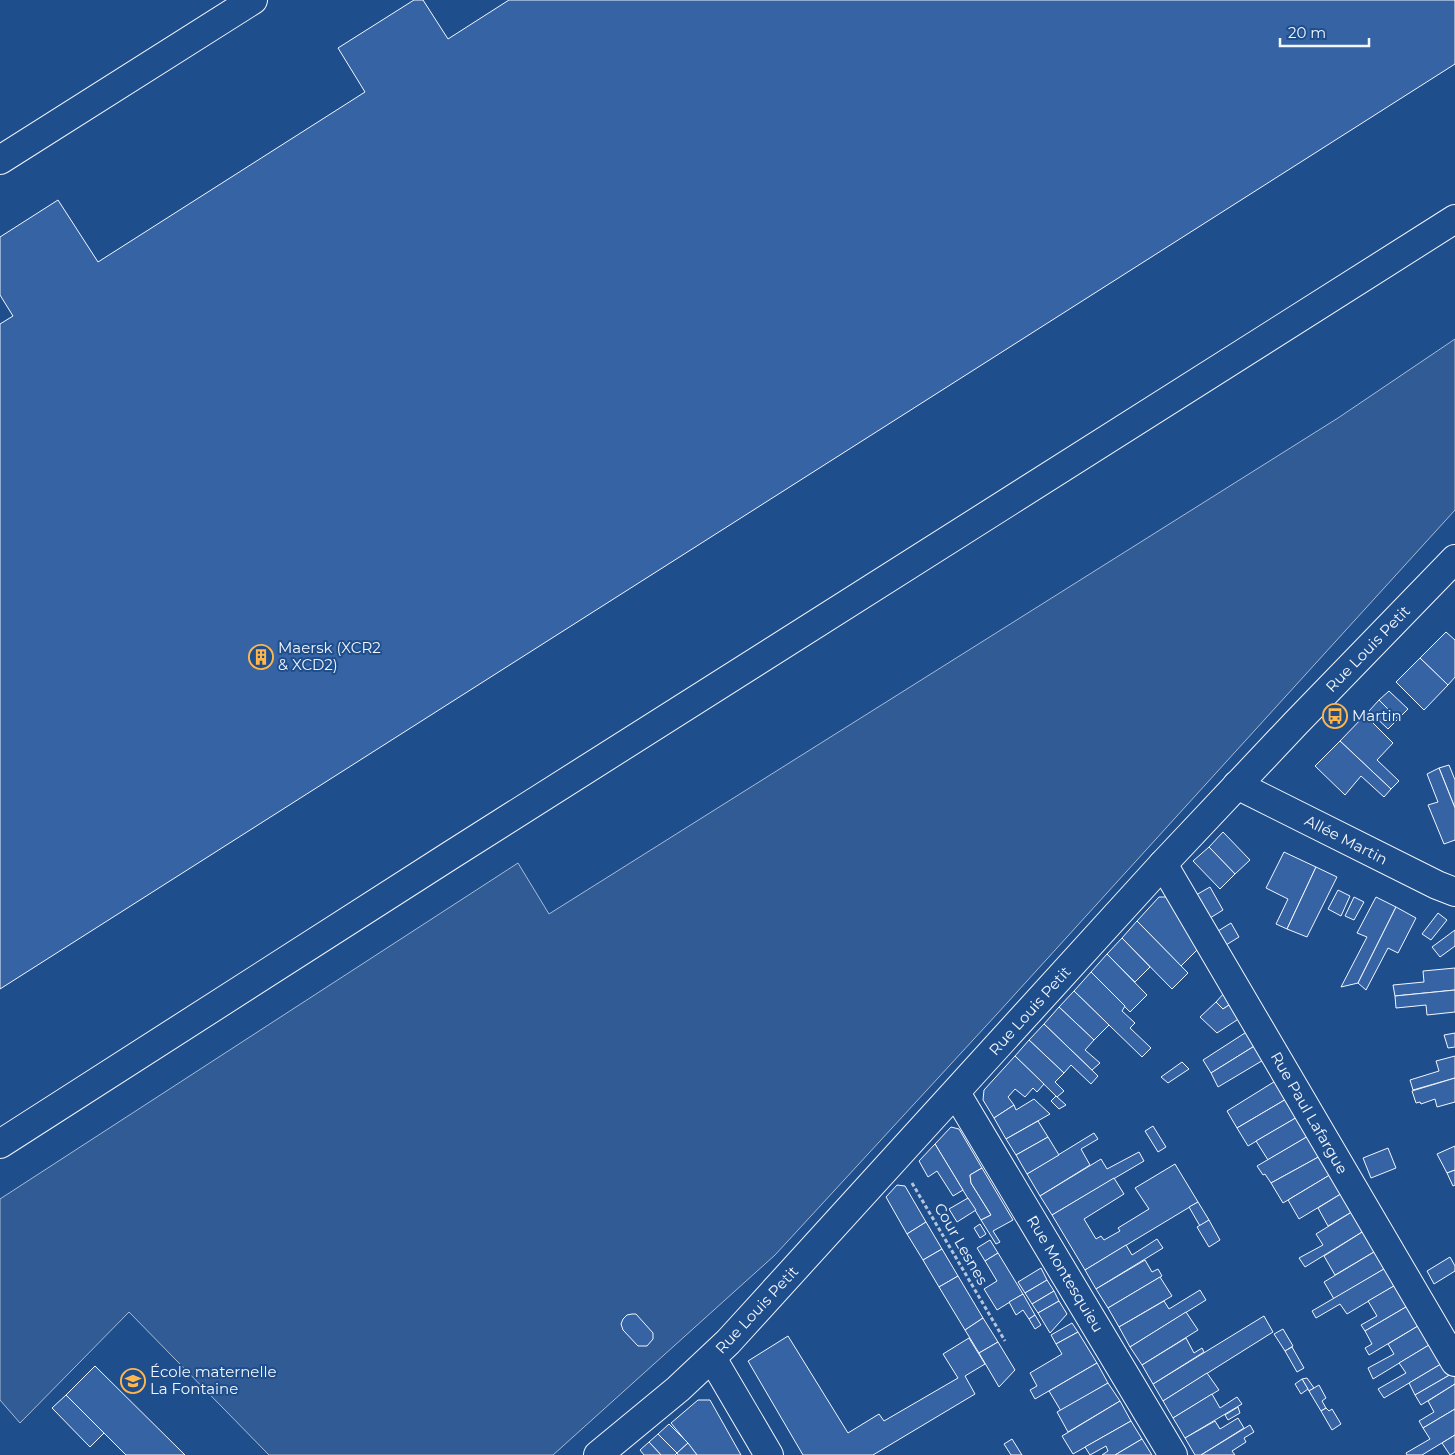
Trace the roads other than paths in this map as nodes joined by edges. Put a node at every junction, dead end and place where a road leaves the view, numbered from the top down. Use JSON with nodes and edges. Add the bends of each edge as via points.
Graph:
{"nodes":[{"id":1,"x":253,"y":0,"type":"edge"},
{"id":2,"x":0,"y":160,"type":"edge"},
{"id":3,"x":1455,"y":219,"type":"edge"},
{"id":4,"x":1455,"y":560,"type":"edge"},
{"id":5,"x":1237,"y":785,"type":"junction"},
{"id":6,"x":1163,"y":864,"type":"junction"},
{"id":7,"x":1455,"y":892,"type":"edge"},
{"id":8,"x":956,"y":1092,"type":"junction"},
{"id":9,"x":0,"y":1144,"type":"edge"},
{"id":10,"x":712,"y":1358,"type":"junction"},
{"id":11,"x":1455,"y":1362,"type":"edge"},
{"id":12,"x":598,"y":1455,"type":"edge"},
{"id":13,"x":769,"y":1455,"type":"edge"},
{"id":14,"x":1174,"y":1455,"type":"edge"}],
"edges":[{"from":1,"to":2,"type":"street"},
{"from":3,"to":9,"type":"street"},
{"from":4,"to":5,"type":"street","name":"Rue Louis Petit"},
{"from":5,"to":6,"type":"street","name":"Rue Louis Petit"},
{"from":5,"to":7,"type":"street","name":"Allée Martin"},
{"from":6,"to":8,"type":"street","name":"Rue Louis Petit"},
{"from":6,"to":11,"type":"street","name":"Rue Paul Lafargue"},
{"from":8,"to":10,"type":"street","name":"Rue Louis Petit"},
{"from":8,"to":14,"type":"street","name":"Rue Montesquieu"},
{"from":10,"to":12,"type":"street","name":"Rue Louis Petit"},
{"from":10,"to":13,"type":"street"}]}
